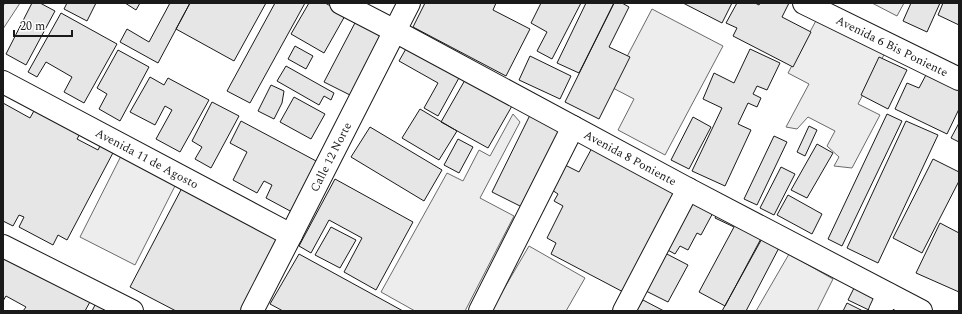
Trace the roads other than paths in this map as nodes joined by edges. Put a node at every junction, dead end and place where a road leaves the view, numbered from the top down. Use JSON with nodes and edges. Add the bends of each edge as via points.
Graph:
{"nodes":[{"id":1,"x":341,"y":3,"type":"edge"},
{"id":2,"x":409,"y":3,"type":"edge"},
{"id":3,"x":804,"y":3,"type":"edge"},
{"id":4,"x":395,"y":31,"type":"junction"},
{"id":5,"x":959,"y":79,"type":"edge"},
{"id":6,"x":3,"y":82,"type":"edge"},
{"id":7,"x":573,"y":127,"type":"junction"},
{"id":8,"x":688,"y":189,"type":"junction"},
{"id":9,"x":291,"y":235,"type":"junction"},
{"id":10,"x":3,"y":246,"type":"edge"},
{"id":11,"x":884,"y":302,"type":"edge"},
{"id":12,"x":132,"y":311,"type":"edge"},
{"id":13,"x":252,"y":311,"type":"edge"},
{"id":14,"x":480,"y":311,"type":"edge"},
{"id":15,"x":624,"y":311,"type":"edge"},
{"id":16,"x":921,"y":311,"type":"edge"}],
"edges":[{"from":1,"to":4,"type":"street","name":"Avenida 8 Poniente"},
{"from":2,"to":4,"type":"street","name":"Calle 12 Norte"},
{"from":3,"to":5,"type":"street","name":"Avenida 6 Bis Poniente"},
{"from":4,"to":7,"type":"street","name":"Avenida 8 Poniente"},
{"from":4,"to":9,"type":"street","name":"Calle 12 Norte"},
{"from":6,"to":9,"type":"street","name":"Avenida 11 de Agosto"},
{"from":7,"to":8,"type":"street","name":"Avenida 8 Poniente"},
{"from":7,"to":14,"type":"street"},
{"from":8,"to":11,"type":"street","name":"Avenida 8 Poniente"},
{"from":8,"to":15,"type":"street"},
{"from":9,"to":13,"type":"street","name":"Calle 12 Norte"},
{"from":10,"to":12,"type":"street"},
{"from":11,"to":16,"type":"street","name":"Avenida 8 Poniente"}]}
